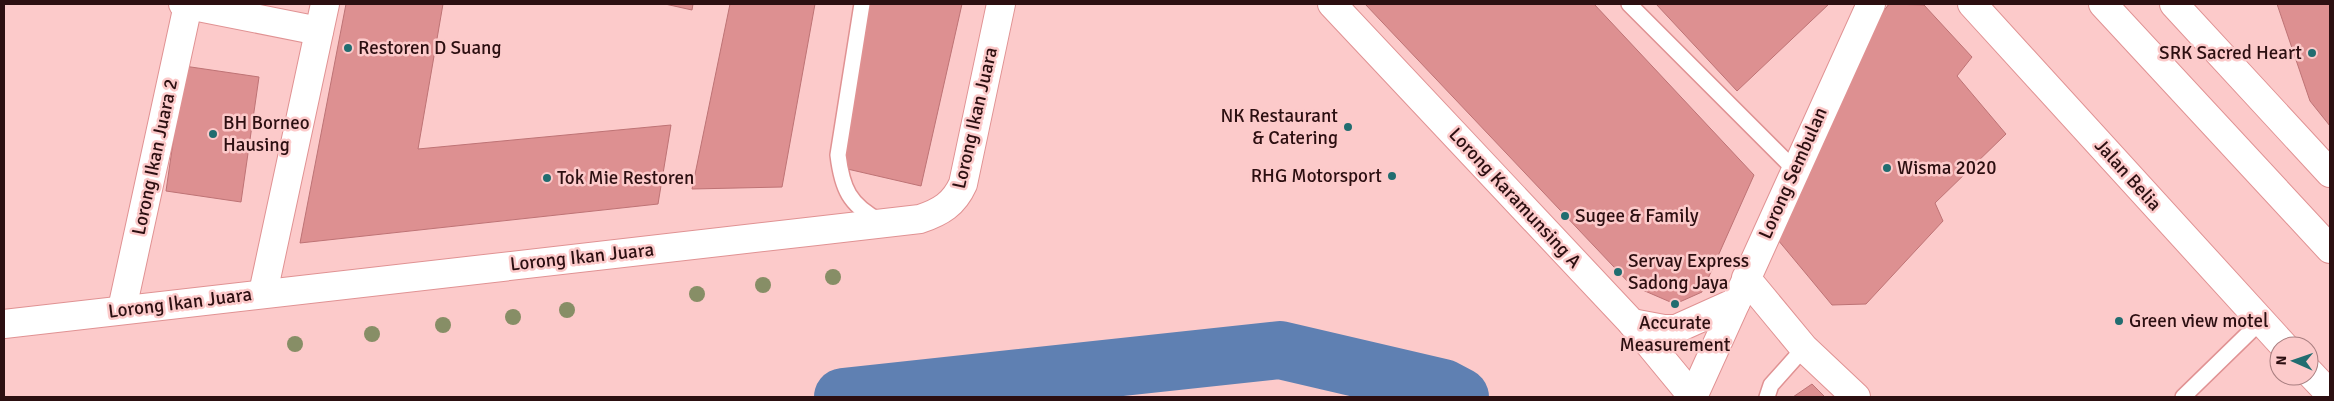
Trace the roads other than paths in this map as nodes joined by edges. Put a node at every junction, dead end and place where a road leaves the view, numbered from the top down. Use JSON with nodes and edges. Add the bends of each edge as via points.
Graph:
{"nodes":[{"id":1,"x":185,"y":4,"type":"edge"},
{"id":2,"x":325,"y":4,"type":"edge"},
{"id":3,"x":862,"y":4,"type":"edge"},
{"id":4,"x":1001,"y":4,"type":"edge"},
{"id":5,"x":1332,"y":4,"type":"edge"},
{"id":6,"x":1628,"y":4,"type":"edge"},
{"id":7,"x":1972,"y":4,"type":"edge"},
{"id":8,"x":2103,"y":4,"type":"edge"},
{"id":9,"x":2174,"y":4,"type":"edge"},
{"id":10,"x":1864,"y":11,"type":"edge"},
{"id":11,"x":319,"y":31,"type":"junction"},
{"id":12,"x":1795,"y":170,"type":"junction"},
{"id":13,"x":2330,"y":173,"type":"edge"},
{"id":14,"x":883,"y":223,"type":"junction"},
{"id":15,"x":2330,"y":249,"type":"edge"},
{"id":16,"x":1741,"y":290,"type":"junction"},
{"id":17,"x":263,"y":293,"type":"junction"},
{"id":18,"x":122,"y":309,"type":"junction"},
{"id":19,"x":2260,"y":322,"type":"junction"},
{"id":20,"x":4,"y":324,"type":"edge"},
{"id":21,"x":1632,"y":324,"type":"junction"},
{"id":22,"x":2274,"y":336,"type":"edge"},
{"id":23,"x":1804,"y":348,"type":"junction"},
{"id":24,"x":2319,"y":382,"type":"edge"},
{"id":25,"x":2330,"y":394,"type":"edge"},
{"id":26,"x":1693,"y":397,"type":"edge"},
{"id":27,"x":1767,"y":397,"type":"edge"},
{"id":28,"x":1856,"y":397,"type":"edge"},
{"id":29,"x":2183,"y":397,"type":"edge"}],
"edges":[{"from":1,"to":11,"type":"street"},
{"from":1,"to":18,"type":"street","name":"Lorong Ikan Juara 2"},
{"from":2,"to":11,"type":"street"},
{"from":3,"to":14,"type":"lane","via":[[838,155],[840,178],[849,197],[865,213]]},
{"from":4,"to":14,"type":"street","name":"Lorong Ikan Juara","via":[[963,184],[957,198],[936,214]]},
{"from":5,"to":21,"type":"street","name":"Lorong Karamunsing A"},
{"from":6,"to":12,"type":"lane"},
{"from":7,"to":19,"type":"street","name":"Jalan Belia"},
{"from":8,"to":15,"type":"street"},
{"from":9,"to":13,"type":"street"},
{"from":10,"to":12,"type":"street","name":"Lorong Sembulan"},
{"from":11,"to":17,"type":"street"},
{"from":12,"to":16,"type":"street","name":"Lorong Sembulan"},
{"from":14,"to":17,"type":"street","name":"Lorong Ikan Juara"},
{"from":16,"to":21,"type":"street","via":[[1676,329]]},
{"from":16,"to":23,"type":"street"},
{"from":16,"to":26,"type":"street","name":"Lorong Sembulan"},
{"from":17,"to":18,"type":"street","name":"Lorong Ikan Juara"},
{"from":18,"to":20,"type":"street","name":"Lorong Ikan Juara"},
{"from":19,"to":22,"type":"street","name":"Jalan Belia"},
{"from":19,"to":29,"type":"lane"},
{"from":21,"to":26,"type":"street","name":"Lorong Karamunsing A"},
{"from":23,"to":27,"type":"lane","via":[[1771,385]]},
{"from":23,"to":28,"type":"street"},
{"from":24,"to":25,"type":"street"}]}
